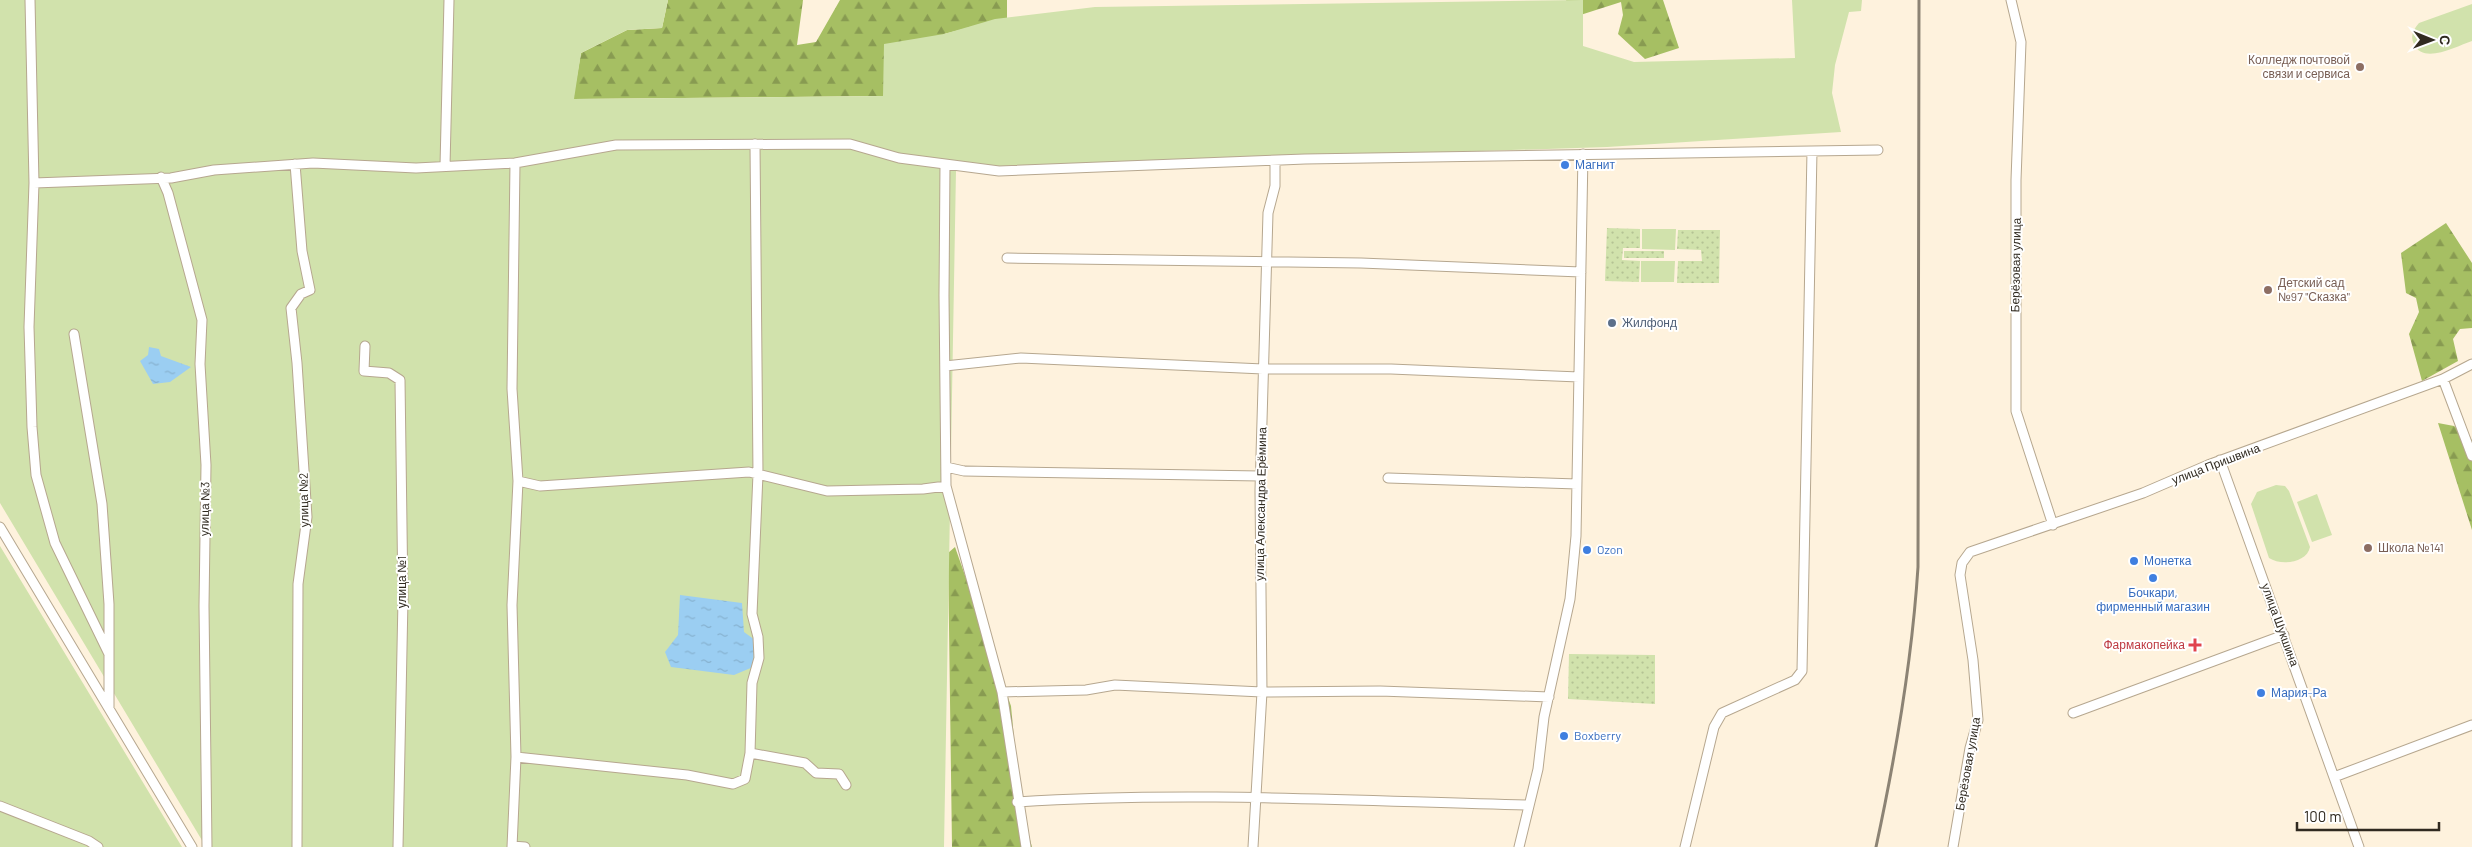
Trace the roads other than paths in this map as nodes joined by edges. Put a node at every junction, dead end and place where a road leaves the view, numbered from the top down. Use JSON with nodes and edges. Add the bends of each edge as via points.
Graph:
{"nodes":[{"id":1,"x":30,"y":0,"type":"edge"},
{"id":2,"x":449,"y":0,"type":"edge"},
{"id":3,"x":2012,"y":0,"type":"edge"},
{"id":4,"x":755,"y":144,"type":"junction"},
{"id":5,"x":1878,"y":150,"type":"dead end"},
{"id":6,"x":1812,"y":151,"type":"junction"},
{"id":7,"x":1583,"y":154,"type":"junction"},
{"id":8,"x":1275,"y":161,"type":"junction"},
{"id":9,"x":515,"y":163,"type":"junction"},
{"id":10,"x":295,"y":164,"type":"junction"},
{"id":11,"x":945,"y":164,"type":"junction"},
{"id":12,"x":445,"y":166,"type":"junction"},
{"id":13,"x":161,"y":177,"type":"junction"},
{"id":14,"x":34,"y":184,"type":"junction"},
{"id":15,"x":1007,"y":258,"type":"dead end"},
{"id":16,"x":1267,"y":263,"type":"junction"},
{"id":17,"x":1581,"y":272,"type":"junction"},
{"id":18,"x":74,"y":334,"type":"dead end"},
{"id":19,"x":365,"y":346,"type":"dead end"},
{"id":20,"x":2472,"y":364,"type":"edge"},
{"id":21,"x":945,"y":366,"type":"junction"},
{"id":22,"x":1264,"y":369,"type":"junction"},
{"id":23,"x":1579,"y":377,"type":"junction"},
{"id":24,"x":2443,"y":379,"type":"junction"},
{"id":25,"x":2472,"y":456,"type":"edge"},
{"id":26,"x":2220,"y":460,"type":"junction"},
{"id":27,"x":946,"y":467,"type":"junction"},
{"id":28,"x":758,"y":474,"type":"junction"},
{"id":29,"x":1260,"y":476,"type":"junction"},
{"id":30,"x":1388,"y":478,"type":"dead end"},
{"id":31,"x":518,"y":481,"type":"junction"},
{"id":32,"x":1577,"y":484,"type":"junction"},
{"id":33,"x":946,"y":486,"type":"junction"},
{"id":34,"x":2053,"y":526,"type":"junction"},
{"id":35,"x":0,"y":527,"type":"edge"},
{"id":36,"x":1962,"y":563,"type":"joint"},
{"id":37,"x":2284,"y":635,"type":"junction"},
{"id":38,"x":109,"y":654,"type":"junction"},
{"id":39,"x":1002,"y":692,"type":"junction"},
{"id":40,"x":1262,"y":692,"type":"junction"},
{"id":41,"x":1549,"y":697,"type":"junction"},
{"id":42,"x":109,"y":708,"type":"junction"},
{"id":43,"x":2073,"y":713,"type":"dead end"},
{"id":44,"x":2472,"y":725,"type":"edge"},
{"id":45,"x":750,"y":753,"type":"junction"},
{"id":46,"x":516,"y":757,"type":"junction"},
{"id":47,"x":2334,"y":777,"type":"junction"},
{"id":48,"x":846,"y":786,"type":"dead end"},
{"id":49,"x":1254,"y":798,"type":"junction"},
{"id":50,"x":1017,"y":802,"type":"junction"},
{"id":51,"x":1528,"y":805,"type":"junction"},
{"id":52,"x":0,"y":806,"type":"edge"},
{"id":53,"x":512,"y":846,"type":"edge"},
{"id":54,"x":98,"y":847,"type":"edge"},
{"id":55,"x":192,"y":847,"type":"edge"},
{"id":56,"x":207,"y":847,"type":"edge"},
{"id":57,"x":297,"y":847,"type":"edge"},
{"id":58,"x":398,"y":847,"type":"edge"},
{"id":59,"x":524,"y":847,"type":"edge"},
{"id":60,"x":1026,"y":847,"type":"edge"},
{"id":61,"x":1253,"y":847,"type":"edge"},
{"id":62,"x":1519,"y":847,"type":"edge"},
{"id":63,"x":1686,"y":847,"type":"edge"},
{"id":64,"x":1953,"y":847,"type":"edge"},
{"id":65,"x":2359,"y":847,"type":"edge"}],
"edges":[{"from":1,"to":14,"type":"street"},
{"from":2,"to":12,"type":"street"},
{"from":3,"to":34,"type":"street","name":"Берёзовая улица","via":[[2021,42],[2016,180],[2016,411]]},
{"from":4,"to":9,"type":"street","via":[[616,145]]},
{"from":4,"to":11,"type":"street","via":[[850,144],[898,158]]},
{"from":4,"to":28,"type":"street"},
{"from":5,"to":6,"type":"street"},
{"from":6,"to":7,"type":"street"},
{"from":6,"to":63,"type":"street","via":[[1802,671],[1795,680],[1722,713],[1714,727]]},
{"from":7,"to":8,"type":"street"},
{"from":7,"to":17,"type":"street"},
{"from":8,"to":11,"type":"street","via":[[999,171]]},
{"from":8,"to":16,"type":"street","name":"улица Александра Ерёмина","via":[[1275,186],[1268,213]]},
{"from":9,"to":12,"type":"street"},
{"from":9,"to":31,"type":"street","via":[[512,389]]},
{"from":10,"to":12,"type":"street"},
{"from":10,"to":13,"type":"street"},
{"from":10,"to":57,"type":"street","name":"улица №2","via":[[302,250],[310,290],[301,294],[291,308],[307,517],[298,584]]},
{"from":11,"to":21,"type":"street"},
{"from":13,"to":14,"type":"street"},
{"from":13,"to":56,"type":"street","name":"улица №3","via":[[202,320],[200,364],[206,465]]},
{"from":14,"to":38,"type":"street","via":[[29,327],[36,475],[55,543]]},
{"from":15,"to":16,"type":"street"},
{"from":16,"to":17,"type":"street","via":[[1361,263]]},
{"from":16,"to":22,"type":"street","name":"улица Александра Ерёмина"},
{"from":17,"to":23,"type":"street"},
{"from":18,"to":38,"type":"street","via":[[102,504]]},
{"from":19,"to":58,"type":"street","name":"улица №1","via":[[364,371],[389,373],[400,380],[403,599]]},
{"from":20,"to":24,"type":"street","name":"улица Пришвина"},
{"from":21,"to":22,"type":"street","via":[[1021,358]]},
{"from":21,"to":27,"type":"street"},
{"from":22,"to":23,"type":"street"},
{"from":22,"to":29,"type":"street","name":"улица Александра Ерёмина"},
{"from":23,"to":32,"type":"street"},
{"from":24,"to":25,"type":"street"},
{"from":24,"to":26,"type":"street","name":"улица Пришвина"},
{"from":26,"to":34,"type":"street","name":"улица Пришвина"},
{"from":26,"to":37,"type":"street","name":"улица Шукшина"},
{"from":27,"to":29,"type":"street","via":[[964,471]]},
{"from":27,"to":33,"type":"street"},
{"from":28,"to":31,"type":"street","via":[[540,486]]},
{"from":28,"to":33,"type":"street","via":[[828,491]]},
{"from":28,"to":45,"type":"street","via":[[752,614],[759,658],[752,683]]},
{"from":29,"to":40,"type":"street","name":"улица Александра Ерёмина"},
{"from":30,"to":32,"type":"street"},
{"from":31,"to":46,"type":"street","via":[[512,605]]},
{"from":32,"to":41,"type":"street","via":[[1570,598]]},
{"from":33,"to":39,"type":"street"},
{"from":34,"to":36,"type":"street","name":"улица Пришвина","via":[[1970,552]]},
{"from":35,"to":42,"type":"street"},
{"from":36,"to":64,"type":"street","name":"Берёзовая улица","via":[[1960,584],[1973,660],[1978,720]]},
{"from":37,"to":43,"type":"street"},
{"from":37,"to":47,"type":"street","name":"улица Шукшина"},
{"from":38,"to":42,"type":"street"},
{"from":39,"to":40,"type":"street","via":[[1086,690],[1115,685]]},
{"from":39,"to":50,"type":"street"},
{"from":40,"to":41,"type":"street","via":[[1380,691]]},
{"from":40,"to":49,"type":"street","name":"улица Александра Ерёмина"},
{"from":41,"to":51,"type":"street","via":[[1538,769]]},
{"from":42,"to":55,"type":"street"},
{"from":44,"to":47,"type":"street"},
{"from":45,"to":46,"type":"street","via":[[745,779],[732,784],[687,775]]},
{"from":45,"to":48,"type":"street","via":[[805,763],[816,773],[839,774]]},
{"from":46,"to":53,"type":"street"},
{"from":47,"to":65,"type":"street","name":"улица Шукшина"},
{"from":49,"to":50,"type":"street","via":[[1103,796]]},
{"from":49,"to":51,"type":"street"},
{"from":49,"to":61,"type":"street","name":"улица Александра Ерёмина"},
{"from":50,"to":60,"type":"street"},
{"from":51,"to":62,"type":"street"},
{"from":52,"to":54,"type":"street"},
{"from":53,"to":59,"type":"street"}]}
